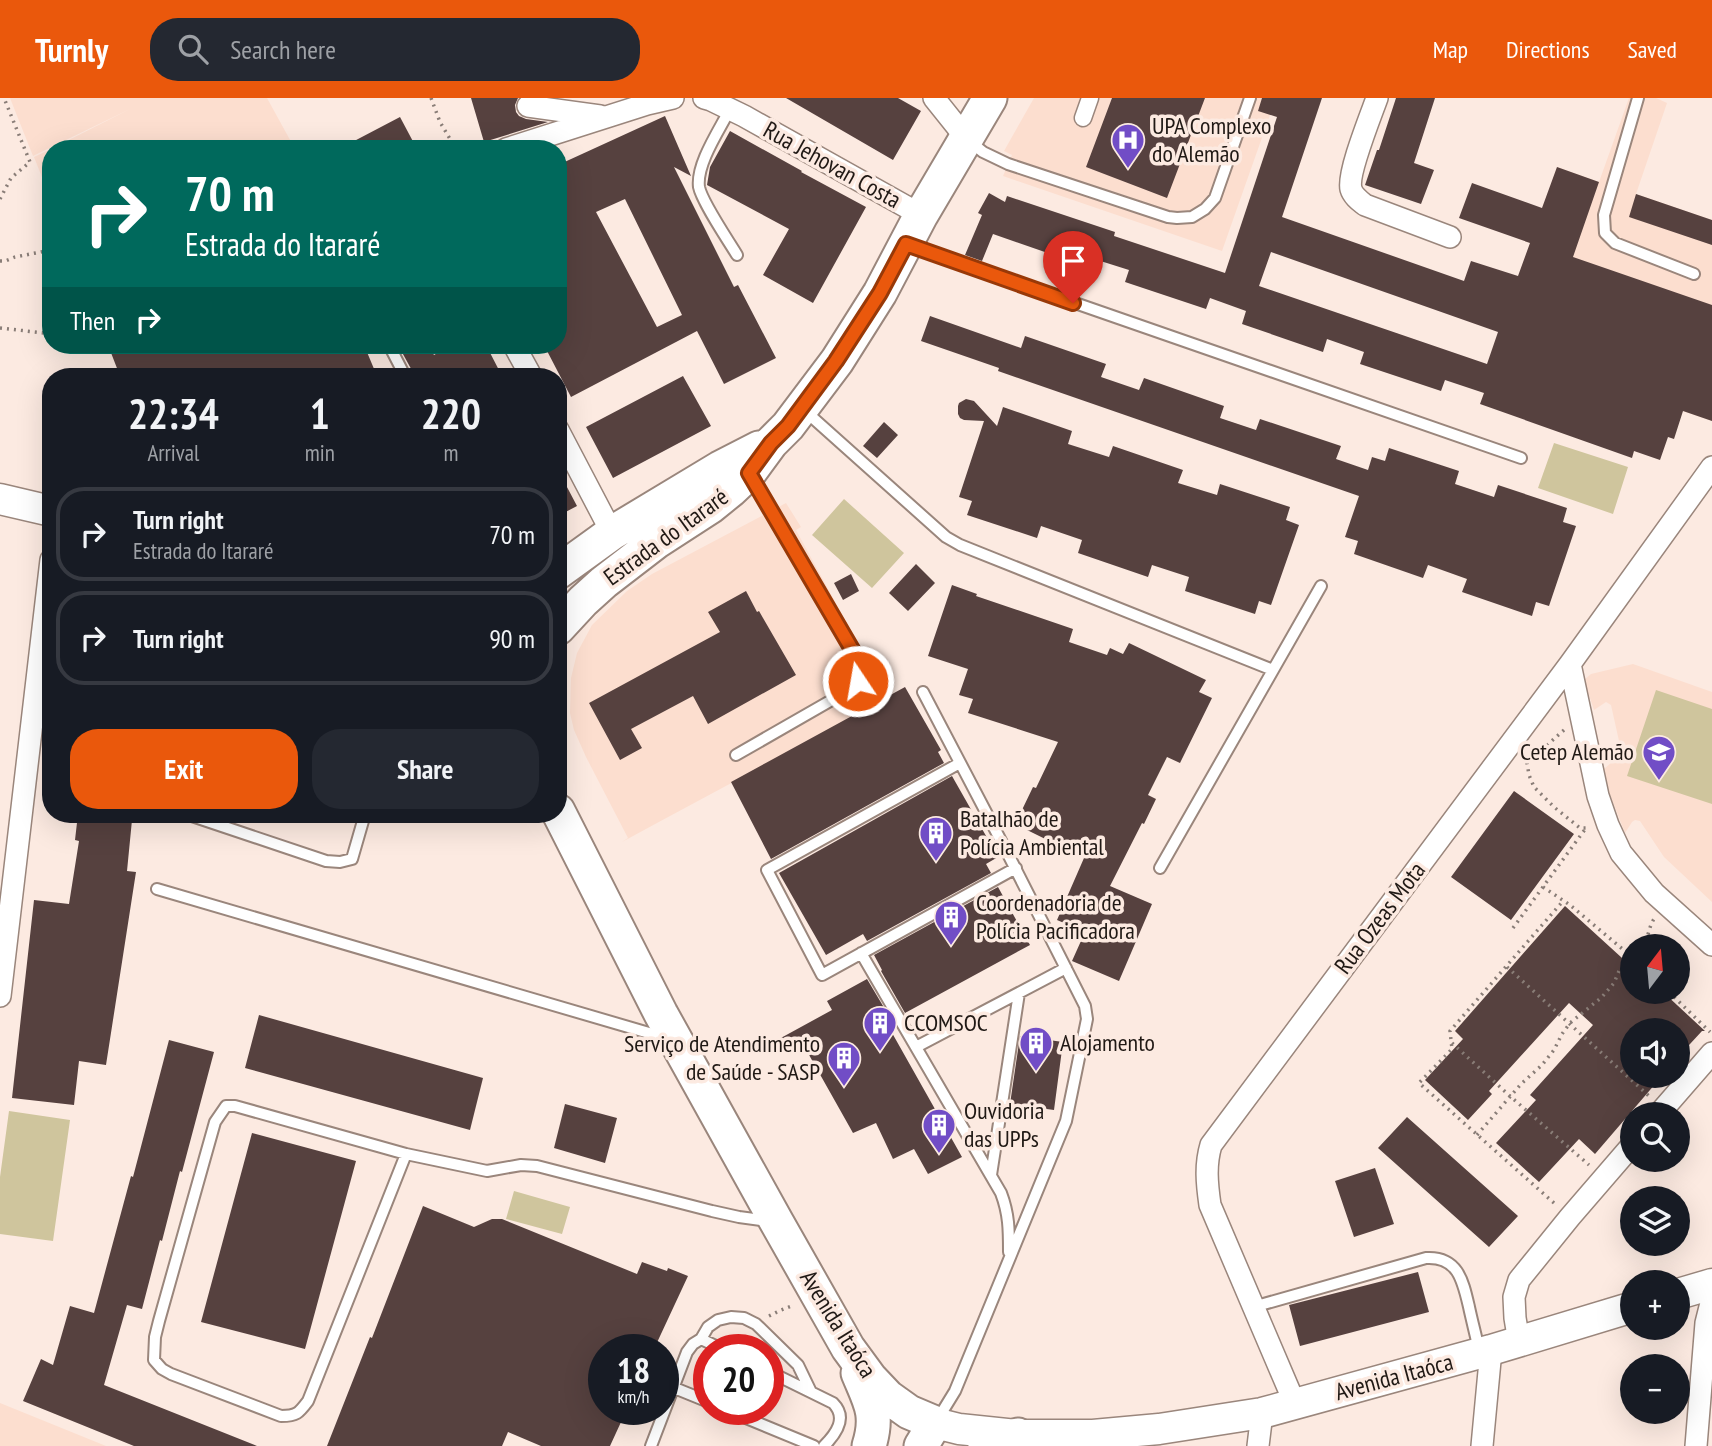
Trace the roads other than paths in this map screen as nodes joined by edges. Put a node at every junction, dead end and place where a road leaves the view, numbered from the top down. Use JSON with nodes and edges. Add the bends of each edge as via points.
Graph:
{"nodes":[{"id":1,"x":673,"y":98,"type":"edge"},
{"id":2,"x":704,"y":98,"type":"edge"},
{"id":3,"x":934,"y":98,"type":"edge"},
{"id":4,"x":990,"y":98,"type":"edge"},
{"id":5,"x":1090,"y":98,"type":"edge"},
{"id":6,"x":1250,"y":98,"type":"edge"},
{"id":7,"x":1377,"y":98,"type":"edge"},
{"id":8,"x":1638,"y":98,"type":"edge"},
{"id":9,"x":528,"y":106,"type":"dead end"},
{"id":10,"x":730,"y":109,"type":"junction"},
{"id":11,"x":606,"y":117,"type":"junction"},
{"id":12,"x":1083,"y":118,"type":"dead end"},
{"id":13,"x":966,"y":138,"type":"junction"},
{"id":14,"x":534,"y":140,"type":"edge"},
{"id":15,"x":921,"y":215,"type":"junction"},
{"id":16,"x":1450,"y":237,"type":"dead end"},
{"id":17,"x":906,"y":244,"type":"junction"},
{"id":18,"x":737,"y":256,"type":"dead end"},
{"id":19,"x":1694,"y":274,"type":"dead end"},
{"id":20,"x":802,"y":408,"type":"junction"},
{"id":21,"x":567,"y":446,"type":"edge"},
{"id":22,"x":1521,"y":458,"type":"dead end"},
{"id":23,"x":744,"y":466,"type":"junction"},
{"id":24,"x":1712,"y":467,"type":"edge"},
{"id":25,"x":0,"y":499,"type":"edge"},
{"id":26,"x":42,"y":509,"type":"edge"},
{"id":27,"x":612,"y":533,"type":"junction"},
{"id":28,"x":567,"y":566,"type":"edge"},
{"id":29,"x":1321,"y":586,"type":"dead end"},
{"id":30,"x":567,"y":618,"type":"edge"},
{"id":31,"x":42,"y":637,"type":"edge"},
{"id":32,"x":1570,"y":664,"type":"junction"},
{"id":33,"x":1273,"y":670,"type":"junction"},
{"id":34,"x":923,"y":692,"type":"dead end"},
{"id":35,"x":736,"y":755,"type":"dead end"},
{"id":36,"x":960,"y":763,"type":"junction"},
{"id":37,"x":213,"y":823,"type":"edge"},
{"id":38,"x":362,"y":823,"type":"edge"},
{"id":39,"x":565,"y":823,"type":"edge"},
{"id":40,"x":1016,"y":868,"type":"junction"},
{"id":41,"x":1160,"y":868,"type":"dead end"},
{"id":42,"x":158,"y":890,"type":"dead end"},
{"id":43,"x":1712,"y":945,"type":"edge"},
{"id":44,"x":861,"y":953,"type":"junction"},
{"id":45,"x":1066,"y":968,"type":"junction"},
{"id":46,"x":1019,"y":993,"type":"junction"},
{"id":47,"x":0,"y":996,"type":"edge"},
{"id":48,"x":676,"y":1041,"type":"junction"},
{"id":49,"x":916,"y":1047,"type":"junction"},
{"id":50,"x":1712,"y":1053,"type":"edge"},
{"id":51,"x":1670,"y":1102,"type":"edge"},
{"id":52,"x":406,"y":1154,"type":"junction"},
{"id":53,"x":1620,"y":1159,"type":"edge"},
{"id":54,"x":991,"y":1175,"type":"junction"},
{"id":55,"x":776,"y":1221,"type":"junction"},
{"id":56,"x":1009,"y":1259,"type":"junction"},
{"id":57,"x":1712,"y":1284,"type":"edge"},
{"id":58,"x":1690,"y":1290,"type":"edge"},
{"id":59,"x":1712,"y":1299,"type":"edge"},
{"id":60,"x":1253,"y":1307,"type":"junction"},
{"id":61,"x":1620,"y":1311,"type":"edge"},
{"id":62,"x":704,"y":1334,"type":"edge"},
{"id":63,"x":766,"y":1334,"type":"edge"},
{"id":64,"x":693,"y":1344,"type":"edge"},
{"id":65,"x":848,"y":1348,"type":"junction"},
{"id":66,"x":1497,"y":1348,"type":"junction"},
{"id":67,"x":784,"y":1351,"type":"edge"},
{"id":68,"x":679,"y":1371,"type":"edge"},
{"id":69,"x":784,"y":1379,"type":"edge"},
{"id":70,"x":811,"y":1392,"type":"junction"},
{"id":71,"x":1295,"y":1404,"type":"junction"},
{"id":72,"x":1262,"y":1413,"type":"junction"},
{"id":73,"x":658,"y":1425,"type":"edge"},
{"id":74,"x":763,"y":1425,"type":"edge"},
{"id":75,"x":922,"y":1427,"type":"edge"},
{"id":76,"x":1026,"y":1439,"type":"edge"},
{"id":77,"x":651,"y":1446,"type":"edge"},
{"id":78,"x":814,"y":1446,"type":"edge"},
{"id":79,"x":824,"y":1446,"type":"edge"},
{"id":80,"x":869,"y":1446,"type":"edge"},
{"id":81,"x":876,"y":1446,"type":"edge"},
{"id":82,"x":985,"y":1446,"type":"edge"},
{"id":83,"x":1258,"y":1446,"type":"edge"},
{"id":84,"x":1482,"y":1446,"type":"edge"},
{"id":85,"x":1696,"y":1446,"type":"edge"}],
"edges":[{"from":1,"to":11,"type":"street"},
{"from":2,"to":10,"type":"street","name":"Rua Jehovan Costa"},
{"from":3,"to":13,"type":"street"},
{"from":4,"to":13,"type":"main road","name":"Estrada do Itararé"},
{"from":5,"to":12,"type":"street"},
{"from":6,"to":13,"type":"lane","via":[[1215,198],[1199,213],[1184,218],[1168,217],[1008,164]]},
{"from":7,"to":16,"type":"street","via":[[1353,171],[1350,187],[1355,197]]},
{"from":8,"to":19,"type":"lane","via":[[1604,215],[1605,233],[1615,243]]},
{"from":9,"to":11,"type":"street"},
{"from":10,"to":15,"type":"street","name":"Rua Jehovan Costa"},
{"from":10,"to":18,"type":"lane","via":[[706,156],[699,186]]},
{"from":11,"to":14,"type":"street"},
{"from":13,"to":15,"type":"main road","name":"Estrada do Itararé"},
{"from":15,"to":17,"type":"main road","name":"Estrada do Itararé"},
{"from":17,"to":20,"type":"main road","name":"Estrada do Itararé","via":[[880,293]]},
{"from":17,"to":22,"type":"lane"},
{"from":20,"to":23,"type":"main road","name":"Estrada do Itararé"},
{"from":20,"to":33,"type":"lane","via":[[952,541]]},
{"from":21,"to":27,"type":"street"},
{"from":23,"to":27,"type":"main road","name":"Estrada do Itararé","via":[[720,468]]},
{"from":23,"to":30,"type":"main road","name":"Estrada do Itararé","via":[[710,507],[604,582]]},
{"from":23,"to":35,"type":"lane","via":[[861,671],[851,689]]},
{"from":24,"to":32,"type":"street","name":"Rua Ozeas Mota"},
{"from":25,"to":26,"type":"main road"},
{"from":27,"to":28,"type":"main road","name":"Estrada do Itararé"},
{"from":29,"to":33,"type":"lane"},
{"from":31,"to":47,"type":"street"},
{"from":32,"to":43,"type":"street","via":[[1598,796],[1621,853],[1667,905]]},
{"from":32,"to":60,"type":"street","name":"Rua Ozeas Mota","via":[[1211,1144],[1207,1158],[1210,1205]]},
{"from":33,"to":41,"type":"lane"},
{"from":34,"to":36,"type":"lane"},
{"from":36,"to":40,"type":"lane"},
{"from":36,"to":44,"type":"lane","via":[[767,870],[822,975]]},
{"from":37,"to":38,"type":"lane","via":[[340,862],[352,859]]},
{"from":39,"to":48,"type":"main road","name":"Avenida Itaóca"},
{"from":40,"to":44,"type":"lane"},
{"from":40,"to":45,"type":"lane"},
{"from":42,"to":48,"type":"lane"},
{"from":44,"to":49,"type":"lane"},
{"from":45,"to":46,"type":"lane"},
{"from":45,"to":56,"type":"lane","via":[[1087,1019],[1066,1121]]},
{"from":46,"to":49,"type":"lane"},
{"from":46,"to":54,"type":"lane"},
{"from":48,"to":55,"type":"main road","name":"Avenida Itaóca"},
{"from":49,"to":54,"type":"lane"},
{"from":50,"to":51,"type":"street"},
{"from":52,"to":52,"type":"lane","via":[[226,1106],[215,1122],[159,1321],[154,1360],[172,1374],[281,1416],[300,1412]]},
{"from":52,"to":55,"type":"lane","via":[[487,1171],[537,1166],[730,1215]]},
{"from":53,"to":66,"type":"street","via":[[1519,1280],[1515,1318]]},
{"from":54,"to":56,"type":"lane","via":[[1007,1210]]},
{"from":55,"to":65,"type":"main road","name":"Avenida Itaóca"},
{"from":56,"to":75,"type":"lane","via":[[954,1391]]},
{"from":57,"to":58,"type":"main road"},
{"from":59,"to":85,"type":"street"},
{"from":60,"to":66,"type":"lane","via":[[1436,1257],[1462,1279]]},
{"from":60,"to":71,"type":"street","name":"Rua Ozeas Mota"},
{"from":61,"to":66,"type":"main road","name":"Avenida Itaóca"},
{"from":62,"to":63,"type":"lane","via":[[718,1320],[731,1317],[744,1318]]},
{"from":64,"to":68,"type":"lane"},
{"from":65,"to":75,"type":"main road","name":"Avenida Itaóca","via":[[870,1378]]},
{"from":65,"to":80,"type":"main road","via":[[873,1410]]},
{"from":66,"to":71,"type":"main road","name":"Avenida Itaóca"},
{"from":66,"to":84,"type":"street"},
{"from":67,"to":70,"type":"lane","via":[[798,1364]]},
{"from":69,"to":70,"type":"lane"},
{"from":70,"to":79,"type":"lane","via":[[834,1403],[841,1414],[836,1433]]},
{"from":71,"to":72,"type":"main road","name":"Avenida Itaóca"},
{"from":72,"to":76,"type":"main road","name":"Avenida Itaóca","via":[[1159,1429]]},
{"from":72,"to":83,"type":"street"},
{"from":73,"to":77,"type":"lane"},
{"from":74,"to":78,"type":"lane"},
{"from":75,"to":76,"type":"main road","name":"Avenida Itaóca"},
{"from":75,"to":81,"type":"main road"},
{"from":76,"to":82,"type":"main road"}]}
